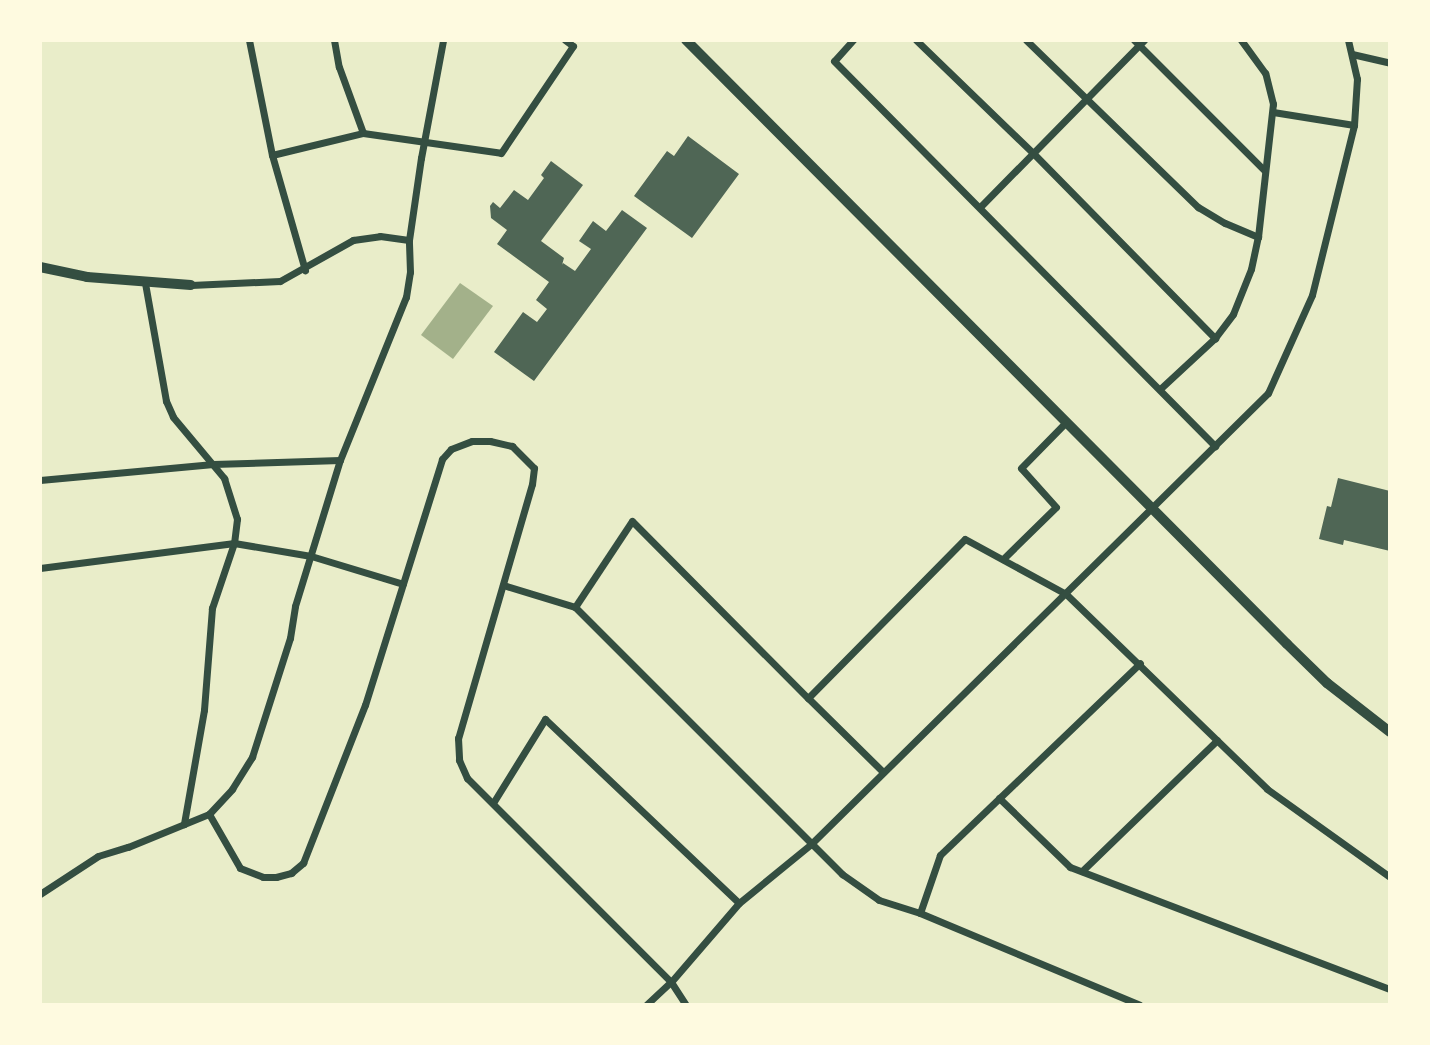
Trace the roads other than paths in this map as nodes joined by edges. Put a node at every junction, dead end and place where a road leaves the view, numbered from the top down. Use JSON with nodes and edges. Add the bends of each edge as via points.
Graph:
{"nodes":[{"id":1,"x":249,"y":40,"type":"edge"},
{"id":2,"x":334,"y":40,"type":"edge"},
{"id":3,"x":443,"y":40,"type":"edge"},
{"id":4,"x":565,"y":40,"type":"edge"},
{"id":5,"x":686,"y":40,"type":"edge"},
{"id":6,"x":853,"y":40,"type":"edge"},
{"id":7,"x":916,"y":40,"type":"edge"},
{"id":8,"x":1026,"y":40,"type":"edge"},
{"id":9,"x":1241,"y":40,"type":"edge"},
{"id":10,"x":1348,"y":40,"type":"edge"},
{"id":11,"x":1139,"y":42,"type":"edge"},
{"id":12,"x":1352,"y":54,"type":"junction"},
{"id":13,"x":1390,"y":63,"type":"edge"},
{"id":14,"x":1085,"y":100,"type":"junction"},
{"id":15,"x":1273,"y":112,"type":"junction"},
{"id":16,"x":1354,"y":125,"type":"junction"},
{"id":17,"x":363,"y":133,"type":"junction"},
{"id":18,"x":424,"y":144,"type":"junction"},
{"id":19,"x":1033,"y":153,"type":"junction"},
{"id":20,"x":272,"y":155,"type":"junction"},
{"id":21,"x":1264,"y":170,"type":"junction"},
{"id":22,"x":981,"y":206,"type":"junction"},
{"id":23,"x":1258,"y":237,"type":"junction"},
{"id":24,"x":410,"y":240,"type":"junction"},
{"id":25,"x":40,"y":267,"type":"edge"},
{"id":26,"x":305,"y":270,"type":"junction"},
{"id":27,"x":145,"y":284,"type":"junction"},
{"id":28,"x":191,"y":285,"type":"joint"},
{"id":29,"x":1215,"y":338,"type":"junction"},
{"id":30,"x":1160,"y":389,"type":"junction"},
{"id":31,"x":1065,"y":423,"type":"junction"},
{"id":32,"x":1215,"y":446,"type":"junction"},
{"id":33,"x":340,"y":460,"type":"junction"},
{"id":34,"x":213,"y":464,"type":"junction"},
{"id":35,"x":40,"y":480,"type":"edge"},
{"id":36,"x":1151,"y":509,"type":"junction"},
{"id":37,"x":234,"y":543,"type":"junction"},
{"id":38,"x":311,"y":556,"type":"junction"},
{"id":39,"x":1003,"y":559,"type":"junction"},
{"id":40,"x":40,"y":568,"type":"edge"},
{"id":41,"x":403,"y":584,"type":"junction"},
{"id":42,"x":503,"y":584,"type":"junction"},
{"id":43,"x":1066,"y":594,"type":"junction"},
{"id":44,"x":575,"y":607,"type":"junction"},
{"id":45,"x":1140,"y":663,"type":"junction"},
{"id":46,"x":808,"y":698,"type":"junction"},
{"id":47,"x":1390,"y":732,"type":"edge"},
{"id":48,"x":1217,"y":740,"type":"junction"},
{"id":49,"x":882,"y":771,"type":"junction"},
{"id":50,"x":999,"y":798,"type":"junction"},
{"id":51,"x":493,"y":803,"type":"junction"},
{"id":52,"x":209,"y":814,"type":"junction"},
{"id":53,"x":184,"y":824,"type":"junction"},
{"id":54,"x":811,"y":844,"type":"junction"},
{"id":55,"x":1082,"y":871,"type":"junction"},
{"id":56,"x":1390,"y":877,"type":"edge"},
{"id":57,"x":40,"y":894,"type":"edge"},
{"id":58,"x":738,"y":903,"type":"junction"},
{"id":59,"x":920,"y":913,"type":"junction"},
{"id":60,"x":671,"y":982,"type":"junction"},
{"id":61,"x":1390,"y":989,"type":"edge"},
{"id":62,"x":646,"y":1005,"type":"edge"},
{"id":63,"x":686,"y":1005,"type":"edge"},
{"id":64,"x":1140,"y":1005,"type":"edge"}],
"edges":[{"from":1,"to":20,"type":"street"},
{"from":2,"to":17,"type":"street"},
{"from":3,"to":18,"type":"street"},
{"from":4,"to":18,"type":"street","via":[[573,46],[501,153]]},
{"from":5,"to":31,"type":"street"},
{"from":6,"to":22,"type":"street","via":[[834,61]]},
{"from":7,"to":19,"type":"street"},
{"from":8,"to":14,"type":"street"},
{"from":9,"to":15,"type":"street","via":[[1265,73]]},
{"from":10,"to":12,"type":"street"},
{"from":11,"to":14,"type":"street"},
{"from":11,"to":21,"type":"street"},
{"from":12,"to":13,"type":"street"},
{"from":12,"to":16,"type":"street","via":[[1357,79]]},
{"from":14,"to":19,"type":"street"},
{"from":14,"to":23,"type":"street","via":[[1198,207]]},
{"from":15,"to":16,"type":"street"},
{"from":15,"to":21,"type":"street"},
{"from":16,"to":32,"type":"street","via":[[1325,253],[1297,334],[1268,393]]},
{"from":17,"to":18,"type":"street"},
{"from":17,"to":20,"type":"street"},
{"from":18,"to":24,"type":"street"},
{"from":19,"to":22,"type":"street"},
{"from":19,"to":29,"type":"street"},
{"from":20,"to":26,"type":"street"},
{"from":21,"to":23,"type":"street"},
{"from":22,"to":30,"type":"street"},
{"from":23,"to":29,"type":"street","via":[[1242,293]]},
{"from":24,"to":26,"type":"street","via":[[380,236],[353,240]]},
{"from":24,"to":33,"type":"street","via":[[406,297]]},
{"from":25,"to":27,"type":"street"},
{"from":26,"to":28,"type":"street","via":[[280,281]]},
{"from":27,"to":28,"type":"street"},
{"from":27,"to":34,"type":"street","via":[[166,401],[173,417]]},
{"from":29,"to":30,"type":"street"},
{"from":30,"to":32,"type":"street"},
{"from":31,"to":36,"type":"street"},
{"from":31,"to":39,"type":"street","via":[[1021,468],[1056,506]]},
{"from":32,"to":36,"type":"street"},
{"from":33,"to":34,"type":"street"},
{"from":33,"to":38,"type":"street"},
{"from":34,"to":35,"type":"street"},
{"from":34,"to":37,"type":"street","via":[[233,500],[237,519]]},
{"from":36,"to":43,"type":"street"},
{"from":36,"to":47,"type":"street","via":[[1327,683]]},
{"from":37,"to":38,"type":"street"},
{"from":37,"to":40,"type":"street"},
{"from":37,"to":53,"type":"street","via":[[212,608],[204,710]]},
{"from":38,"to":41,"type":"street"},
{"from":38,"to":52,"type":"street","via":[[252,758]]},
{"from":39,"to":43,"type":"street"},
{"from":39,"to":46,"type":"street","via":[[965,539]]},
{"from":41,"to":42,"type":"street","via":[[442,459],[451,449],[472,441],[512,446],[534,468]]},
{"from":41,"to":52,"type":"street","via":[[365,705],[303,863],[276,877],[240,868]]},
{"from":42,"to":44,"type":"street"},
{"from":42,"to":51,"type":"street","via":[[458,738],[459,760],[467,778]]},
{"from":43,"to":45,"type":"street"},
{"from":43,"to":49,"type":"street"},
{"from":44,"to":46,"type":"street","via":[[632,521]]},
{"from":44,"to":54,"type":"street"},
{"from":45,"to":48,"type":"street"},
{"from":45,"to":50,"type":"street"},
{"from":46,"to":49,"type":"street"},
{"from":48,"to":55,"type":"street"},
{"from":48,"to":56,"type":"street","via":[[1267,789]]},
{"from":49,"to":54,"type":"street"},
{"from":50,"to":55,"type":"street","via":[[1070,867]]},
{"from":50,"to":59,"type":"street","via":[[940,855]]},
{"from":51,"to":58,"type":"street","via":[[545,719]]},
{"from":51,"to":60,"type":"street"},
{"from":52,"to":53,"type":"street"},
{"from":53,"to":57,"type":"street","via":[[98,856]]},
{"from":54,"to":58,"type":"street"},
{"from":54,"to":59,"type":"street","via":[[879,900]]},
{"from":55,"to":61,"type":"street"},
{"from":58,"to":60,"type":"street"},
{"from":59,"to":64,"type":"street"},
{"from":60,"to":62,"type":"street"},
{"from":60,"to":63,"type":"street"}]}
